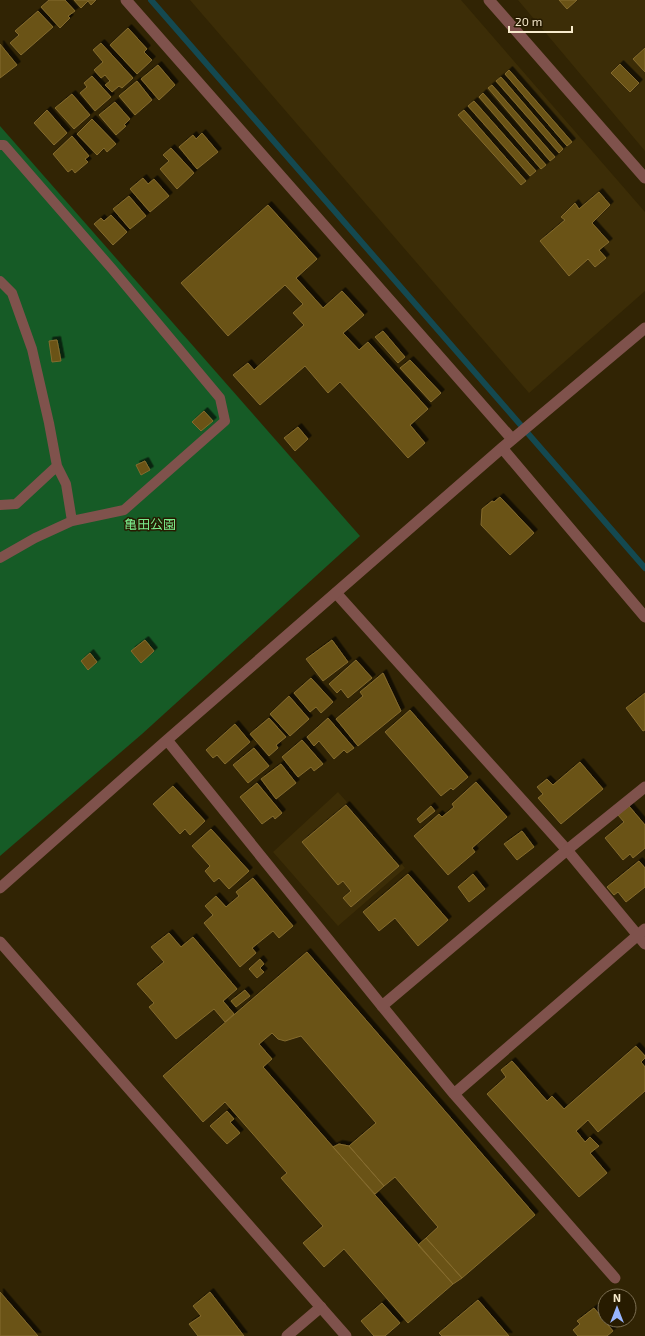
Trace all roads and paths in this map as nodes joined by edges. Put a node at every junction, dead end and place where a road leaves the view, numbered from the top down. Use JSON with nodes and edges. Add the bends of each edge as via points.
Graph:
{"nodes":[{"id":1,"x":126,"y":0,"type":"edge"},
{"id":2,"x":489,"y":0,"type":"edge"},
{"id":3,"x":0,"y":145,"type":"edge"},
{"id":4,"x":645,"y":178,"type":"edge"},
{"id":5,"x":0,"y":281,"type":"edge"},
{"id":6,"x":645,"y":328,"type":"edge"},
{"id":7,"x":512,"y":439,"type":"junction"},
{"id":8,"x":502,"y":448,"type":"junction"},
{"id":9,"x":57,"y":466,"type":"junction"},
{"id":10,"x":0,"y":505,"type":"edge"},
{"id":11,"x":72,"y":521,"type":"junction"},
{"id":12,"x":0,"y":558,"type":"edge"},
{"id":13,"x":336,"y":593,"type":"junction"},
{"id":14,"x":645,"y":617,"type":"edge"},
{"id":15,"x":166,"y":740,"type":"junction"},
{"id":16,"x":645,"y":786,"type":"edge"},
{"id":17,"x":567,"y":850,"type":"junction"},
{"id":18,"x":0,"y":888,"type":"edge"},
{"id":19,"x":642,"y":936,"type":"edge"},
{"id":20,"x":0,"y":942,"type":"edge"},
{"id":21,"x":382,"y":1006,"type":"junction"},
{"id":22,"x":454,"y":1094,"type":"junction"},
{"id":23,"x":615,"y":1278,"type":"dead end"},
{"id":24,"x":321,"y":1307,"type":"junction"},
{"id":25,"x":287,"y":1336,"type":"edge"},
{"id":26,"x":346,"y":1336,"type":"edge"}],
"edges":[{"from":1,"to":7,"type":"street"},
{"from":2,"to":4,"type":"street"},
{"from":3,"to":11,"type":"lane","via":[[4,145],[113,270],[220,398],[226,421],[124,510]]},
{"from":5,"to":9,"type":"lane","via":[[12,294],[32,349],[50,423]]},
{"from":6,"to":7,"type":"street"},
{"from":7,"to":8,"type":"street"},
{"from":8,"to":13,"type":"street"},
{"from":8,"to":14,"type":"street"},
{"from":9,"to":10,"type":"lane","via":[[16,504]]},
{"from":9,"to":11,"type":"lane","via":[[66,484]]},
{"from":11,"to":12,"type":"lane"},
{"from":13,"to":15,"type":"street"},
{"from":13,"to":17,"type":"street"},
{"from":15,"to":18,"type":"street"},
{"from":15,"to":21,"type":"street"},
{"from":16,"to":17,"type":"street"},
{"from":17,"to":19,"type":"street"},
{"from":17,"to":21,"type":"street"},
{"from":19,"to":22,"type":"street"},
{"from":20,"to":24,"type":"street"},
{"from":21,"to":22,"type":"street"},
{"from":22,"to":23,"type":"street"},
{"from":24,"to":25,"type":"street"},
{"from":24,"to":26,"type":"street"}]}
